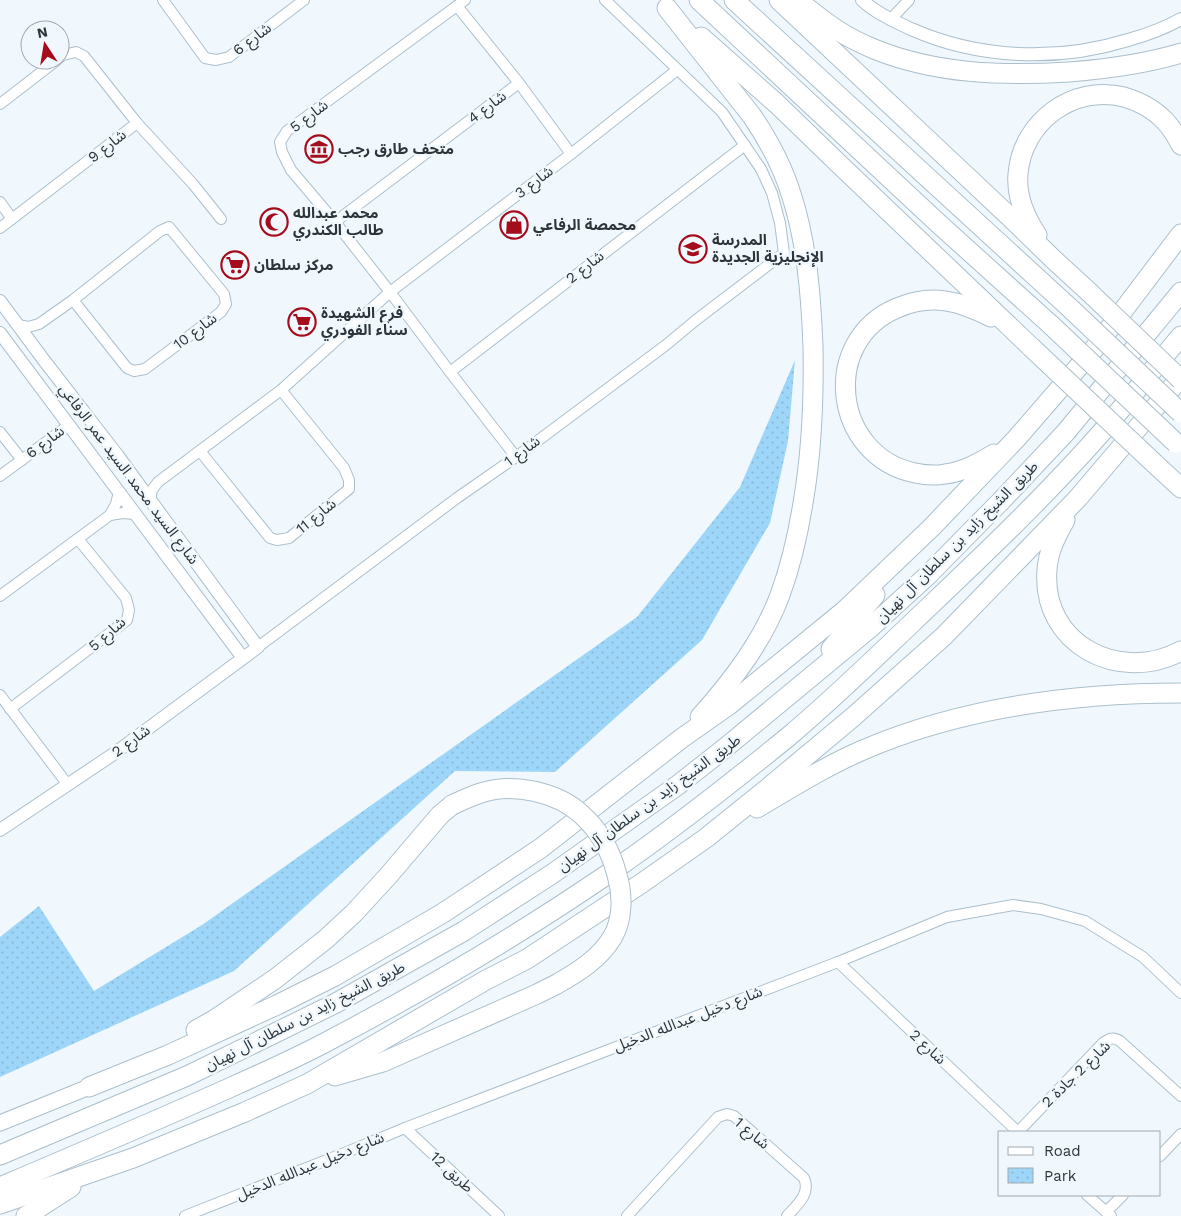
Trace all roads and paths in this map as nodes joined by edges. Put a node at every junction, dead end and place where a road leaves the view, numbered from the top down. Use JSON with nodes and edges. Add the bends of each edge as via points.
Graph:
{"nodes":[{"id":1,"x":163,"y":0,"type":"edge"},
{"id":2,"x":304,"y":0,"type":"edge"},
{"id":3,"x":605,"y":0,"type":"edge"},
{"id":4,"x":699,"y":0,"type":"edge"},
{"id":5,"x":734,"y":0,"type":"edge"},
{"id":6,"x":779,"y":0,"type":"edge"},
{"id":7,"x":797,"y":0,"type":"edge"},
{"id":8,"x":862,"y":0,"type":"edge"},
{"id":9,"x":909,"y":0,"type":"edge"},
{"id":10,"x":461,"y":3,"type":"edge"},
{"id":11,"x":663,"y":4,"type":"edge"},
{"id":12,"x":1181,"y":19,"type":"edge"},
{"id":13,"x":890,"y":20,"type":"junction"},
{"id":14,"x":1181,"y":53,"type":"edge"},
{"id":15,"x":70,"y":54,"type":"edge"},
{"id":16,"x":44,"y":70,"type":"edge"},
{"id":17,"x":677,"y":70,"type":"junction"},
{"id":18,"x":519,"y":82,"type":"junction"},
{"id":19,"x":0,"y":104,"type":"edge"},
{"id":20,"x":777,"y":104,"type":"junction"},
{"id":21,"x":137,"y":123,"type":"junction"},
{"id":22,"x":745,"y":145,"type":"junction"},
{"id":23,"x":1181,"y":145,"type":"edge"},
{"id":24,"x":571,"y":154,"type":"junction"},
{"id":25,"x":0,"y":202,"type":"edge"},
{"id":26,"x":12,"y":219,"type":"junction"},
{"id":27,"x":221,"y":219,"type":"dead end"},
{"id":28,"x":335,"y":222,"type":"junction"},
{"id":29,"x":939,"y":224,"type":"junction"},
{"id":30,"x":0,"y":228,"type":"edge"},
{"id":31,"x":1180,"y":233,"type":"edge"},
{"id":32,"x":1053,"y":259,"type":"junction"},
{"id":33,"x":390,"y":292,"type":"junction"},
{"id":34,"x":1181,"y":292,"type":"edge"},
{"id":35,"x":73,"y":300,"type":"junction"},
{"id":36,"x":0,"y":301,"type":"edge"},
{"id":37,"x":0,"y":321,"type":"edge"},
{"id":38,"x":38,"y":324,"type":"junction"},
{"id":39,"x":18,"y":325,"type":"junction"},
{"id":40,"x":1008,"y":326,"type":"junction"},
{"id":41,"x":0,"y":333,"type":"edge"},
{"id":42,"x":1181,"y":336,"type":"edge"},
{"id":43,"x":34,"y":346,"type":"junction"},
{"id":44,"x":43,"y":359,"type":"junction"},
{"id":45,"x":450,"y":372,"type":"junction"},
{"id":46,"x":1181,"y":378,"type":"edge"},
{"id":47,"x":41,"y":388,"type":"junction"},
{"id":48,"x":281,"y":390,"type":"junction"},
{"id":49,"x":1181,"y":413,"type":"edge"},
{"id":50,"x":69,"y":425,"type":"junction"},
{"id":51,"x":0,"y":432,"type":"edge"},
{"id":52,"x":1016,"y":439,"type":"junction"},
{"id":53,"x":1178,"y":445,"type":"edge"},
{"id":54,"x":200,"y":451,"type":"junction"},
{"id":55,"x":118,"y":456,"type":"junction"},
{"id":56,"x":516,"y":456,"type":"junction"},
{"id":57,"x":22,"y":460,"type":"junction"},
{"id":58,"x":0,"y":476,"type":"edge"},
{"id":59,"x":158,"y":482,"type":"junction"},
{"id":60,"x":138,"y":484,"type":"junction"},
{"id":61,"x":1180,"y":487,"type":"edge"},
{"id":62,"x":119,"y":492,"type":"junction"},
{"id":63,"x":1078,"y":498,"type":"junction"},
{"id":64,"x":150,"y":500,"type":"junction"},
{"id":65,"x":135,"y":514,"type":"junction"},
{"id":66,"x":110,"y":515,"type":"junction"},
{"id":67,"x":932,"y":527,"type":"junction"},
{"id":68,"x":78,"y":539,"type":"junction"},
{"id":69,"x":0,"y":596,"type":"edge"},
{"id":70,"x":258,"y":647,"type":"junction"},
{"id":71,"x":1181,"y":650,"type":"edge"},
{"id":72,"x":243,"y":658,"type":"junction"},
{"id":73,"x":803,"y":684,"type":"junction"},
{"id":74,"x":1181,"y":693,"type":"edge"},
{"id":75,"x":0,"y":695,"type":"edge"},
{"id":76,"x":10,"y":709,"type":"junction"},
{"id":77,"x":682,"y":738,"type":"junction"},
{"id":78,"x":68,"y":785,"type":"junction"},
{"id":79,"x":0,"y":830,"type":"edge"},
{"id":80,"x":706,"y":838,"type":"junction"},
{"id":81,"x":653,"y":842,"type":"junction"},
{"id":82,"x":838,"y":962,"type":"junction"},
{"id":83,"x":486,"y":980,"type":"junction"},
{"id":84,"x":1181,"y":993,"type":"edge"},
{"id":85,"x":307,"y":1084,"type":"junction"},
{"id":86,"x":89,"y":1087,"type":"junction"},
{"id":87,"x":1181,"y":1096,"type":"edge"},
{"id":88,"x":0,"y":1123,"type":"edge"},
{"id":89,"x":405,"y":1128,"type":"junction"},
{"id":90,"x":1017,"y":1131,"type":"edge"},
{"id":91,"x":1019,"y":1131,"type":"edge"},
{"id":92,"x":1181,"y":1134,"type":"edge"},
{"id":93,"x":0,"y":1155,"type":"edge"},
{"id":94,"x":1161,"y":1155,"type":"edge"},
{"id":95,"x":93,"y":1173,"type":"junction"},
{"id":96,"x":0,"y":1187,"type":"edge"},
{"id":97,"x":1089,"y":1196,"type":"edge"},
{"id":98,"x":1122,"y":1196,"type":"edge"},
{"id":99,"x":0,"y":1204,"type":"edge"},
{"id":100,"x":1108,"y":1214,"type":"edge"},
{"id":101,"x":26,"y":1216,"type":"edge"},
{"id":102,"x":184,"y":1216,"type":"edge"},
{"id":103,"x":499,"y":1216,"type":"edge"},
{"id":104,"x":627,"y":1216,"type":"edge"},
{"id":105,"x":787,"y":1216,"type":"edge"}],
"edges":[{"from":1,"to":2,"type":"street","name":"شارع 6","via":[[205,58],[216,60],[228,57]]},
{"from":3,"to":17,"type":"street"},
{"from":4,"to":29,"type":"highway"},
{"from":5,"to":49,"type":"highway","bridge":true},
{"from":6,"to":32,"type":"highway"},
{"from":7,"to":14,"type":"highway","via":[[838,31],[873,49],[902,59],[970,72],[1034,74],[1084,71]]},
{"from":8,"to":13,"type":"street"},
{"from":9,"to":13,"type":"street"},
{"from":10,"to":18,"type":"street","name":"شارع 4"},
{"from":10,"to":28,"type":"street","name":"شارع 5","via":[[287,131],[280,142],[291,170]]},
{"from":11,"to":20,"type":"highway"},
{"from":11,"to":77,"type":"highway","via":[[752,116],[776,156],[798,217],[807,265],[812,325],[812,432],[806,487],[797,537],[780,596],[751,651],[722,692]]},
{"from":12,"to":13,"type":"street","via":[[1144,36],[1108,46],[1034,55],[960,46]]},
{"from":15,"to":21,"type":"street","name":"شارع 9","via":[[76,52],[84,56]]},
{"from":16,"to":19,"type":"street"},
{"from":17,"to":22,"type":"street","via":[[722,112]]},
{"from":17,"to":24,"type":"street","name":"شارع 3"},
{"from":18,"to":24,"type":"street","name":"شارع 4"},
{"from":18,"to":28,"type":"street","name":"شارع 4"},
{"from":20,"to":29,"type":"highway","via":[[877,182]]},
{"from":20,"to":40,"type":"highway"},
{"from":21,"to":26,"type":"street","name":"شارع 9"},
{"from":21,"to":27,"type":"street"},
{"from":22,"to":45,"type":"street","name":"شارع 2"},
{"from":22,"to":56,"type":"street","name":"شارع 1","via":[[772,193],[784,252],[666,345]]},
{"from":23,"to":32,"type":"highway","via":[[1156,112],[1122,97],[1082,97],[1047,115],[1025,146],[1018,184],[1026,218]]},
{"from":24,"to":33,"type":"street","name":"شارع 3"},
{"from":25,"to":26,"type":"street"},
{"from":26,"to":30,"type":"street","name":"شارع 9"},
{"from":28,"to":33,"type":"street","name":"شارع 5"},
{"from":29,"to":53,"type":"highway","bridge":true},
{"from":31,"to":52,"type":"highway","via":[[1094,349]]},
{"from":32,"to":46,"type":"highway","bridge":true},
{"from":33,"to":45,"type":"street","name":"شارع 5"},
{"from":33,"to":48,"type":"street"},
{"from":34,"to":73,"type":"highway","name":"طريق الشيخ زايد بن سلطان آل نهيان","via":[[1066,432],[1001,501],[927,576]]},
{"from":35,"to":35,"type":"street","name":"شارع 10","via":[[169,227],[224,294],[226,304],[221,312],[145,369],[134,371],[128,368]]},
{"from":35,"to":38,"type":"street","name":"شارع 10"},
{"from":36,"to":39,"type":"street","name":"شارع السيد محمد السيد عمر الرفاعي"},
{"from":37,"to":44,"type":"street","via":[[33,364],[38,368]]},
{"from":38,"to":39,"type":"street"},
{"from":38,"to":43,"type":"street"},
{"from":39,"to":43,"type":"street","name":"شارع السيد محمد السيد عمر الرفاعي"},
{"from":40,"to":52,"type":"highway","via":[[976,309],[951,301],[909,303],[880,317],[856,344],[848,366],[845,392],[850,417],[864,442],[893,466],[910,472],[935,475],[959,471],[981,462]]},
{"from":40,"to":61,"type":"highway","bridge":true},
{"from":41,"to":47,"type":"street","name":"شارع السيد محمد السيد عمر الرفاعي"},
{"from":42,"to":81,"type":"highway","name":"طريق الشيخ زايد بن سلطان آل نهيان","via":[[1100,434],[1012,526],[871,663],[791,734]]},
{"from":43,"to":44,"type":"street","name":"شارع السيد محمد السيد عمر الرفاعي"},
{"from":44,"to":55,"type":"street","name":"شارع السيد محمد السيد عمر الرفاعي"},
{"from":45,"to":56,"type":"street","name":"شارع 5"},
{"from":46,"to":63,"type":"highway"},
{"from":47,"to":50,"type":"street","name":"شارع السيد محمد السيد عمر الرفاعي"},
{"from":47,"to":55,"type":"street","via":[[45,379],[49,380],[100,447]]},
{"from":48,"to":54,"type":"street"},
{"from":48,"to":54,"type":"street","name":"شارع 11","via":[[344,468],[349,480],[349,489],[289,538],[270,538]]},
{"from":50,"to":57,"type":"street","name":"شارع 6"},
{"from":50,"to":62,"type":"street","name":"شارع السيد محمد السيد عمر الرفاعي"},
{"from":51,"to":57,"type":"street","name":"شارع 6"},
{"from":52,"to":67,"type":"highway"},
{"from":54,"to":59,"type":"street"},
{"from":55,"to":60,"type":"street","name":"شارع السيد محمد السيد عمر الرفاعي"},
{"from":56,"to":70,"type":"street","name":"شارع 1"},
{"from":57,"to":58,"type":"street","name":"شارع 6"},
{"from":59,"to":60,"type":"street"},
{"from":59,"to":64,"type":"street"},
{"from":60,"to":64,"type":"street","name":"شارع السيد محمد السيد عمر الرفاعي"},
{"from":62,"to":65,"type":"street","name":"شارع السيد محمد السيد عمر الرفاعي"},
{"from":62,"to":66,"type":"street"},
{"from":63,"to":71,"type":"highway","via":[[1055,539],[1047,569],[1050,603],[1060,623],[1085,648],[1114,661],[1144,663],[1163,659]]},
{"from":63,"to":80,"type":"highway","via":[[937,642],[853,717]]},
{"from":64,"to":70,"type":"street","name":"شارع السيد محمد السيد عمر الرفاعي"},
{"from":65,"to":66,"type":"street"},
{"from":65,"to":72,"type":"street","name":"شارع السيد محمد السيد عمر الرفاعي"},
{"from":66,"to":68,"type":"street"},
{"from":67,"to":73,"type":"highway"},
{"from":67,"to":77,"type":"highway","via":[[844,611],[729,705]]},
{"from":68,"to":69,"type":"street"},
{"from":68,"to":76,"type":"street","name":"شارع 5","via":[[126,598],[127,620]]},
{"from":70,"to":72,"type":"street","name":"شارع 2"},
{"from":72,"to":78,"type":"street","name":"شارع 2"},
{"from":73,"to":93,"type":"highway","name":"طريق الشيخ زايد بن سلطان آل نهيان","via":[[678,785],[552,874],[456,935],[271,1036],[187,1076]]},
{"from":74,"to":80,"type":"highway","via":[[1112,694],[1063,699],[936,724],[841,760]]},
{"from":75,"to":76,"type":"street"},
{"from":76,"to":78,"type":"street"},
{"from":77,"to":86,"type":"highway","via":[[541,848],[443,913],[276,1006]]},
{"from":78,"to":79,"type":"street","name":"شارع 2"},
{"from":80,"to":83,"type":"highway","via":[[527,958]]},
{"from":81,"to":83,"type":"highway","via":[[596,897]]},
{"from":81,"to":96,"type":"highway","name":"طريق الشيخ زايد بن سلطان آل نهيان","via":[[454,972],[327,1042]]},
{"from":82,"to":84,"type":"street","name":"شارع دخيل عبدالله الدخيل","via":[[947,917],[1013,905],[1085,921],[1143,957]]},
{"from":82,"to":89,"type":"street","name":"شارع دخيل عبدالله الدخيل"},
{"from":82,"to":90,"type":"street","name":"شارع 2"},
{"from":83,"to":85,"type":"highway"},
{"from":85,"to":86,"type":"highway","bridge":true,"via":[[383,1062],[537,994],[576,973],[601,952],[613,936],[619,920],[619,882],[605,844],[580,813],[544,794],[524,789],[486,791],[452,805],[354,913],[295,965],[214,1020]]},
{"from":85,"to":95,"type":"highway"},
{"from":86,"to":88,"type":"main road"},
{"from":87,"to":91,"type":"street","name":"شارع 2 جادة 2","via":[[1120,1041],[1112,1038],[1103,1043]]},
{"from":89,"to":102,"type":"street","name":"شارع دخيل عبدالله الدخيل"},
{"from":89,"to":103,"type":"street","name":"طريق 12"},
{"from":92,"to":94,"type":"street"},
{"from":95,"to":99,"type":"highway"},
{"from":95,"to":101,"type":"highway"},
{"from":97,"to":100,"type":"street"},
{"from":98,"to":100,"type":"street"},
{"from":104,"to":105,"type":"street","name":"شارع 1","via":[[718,1117],[727,1114],[734,1116],[804,1178],[807,1188],[804,1196]]}]}
